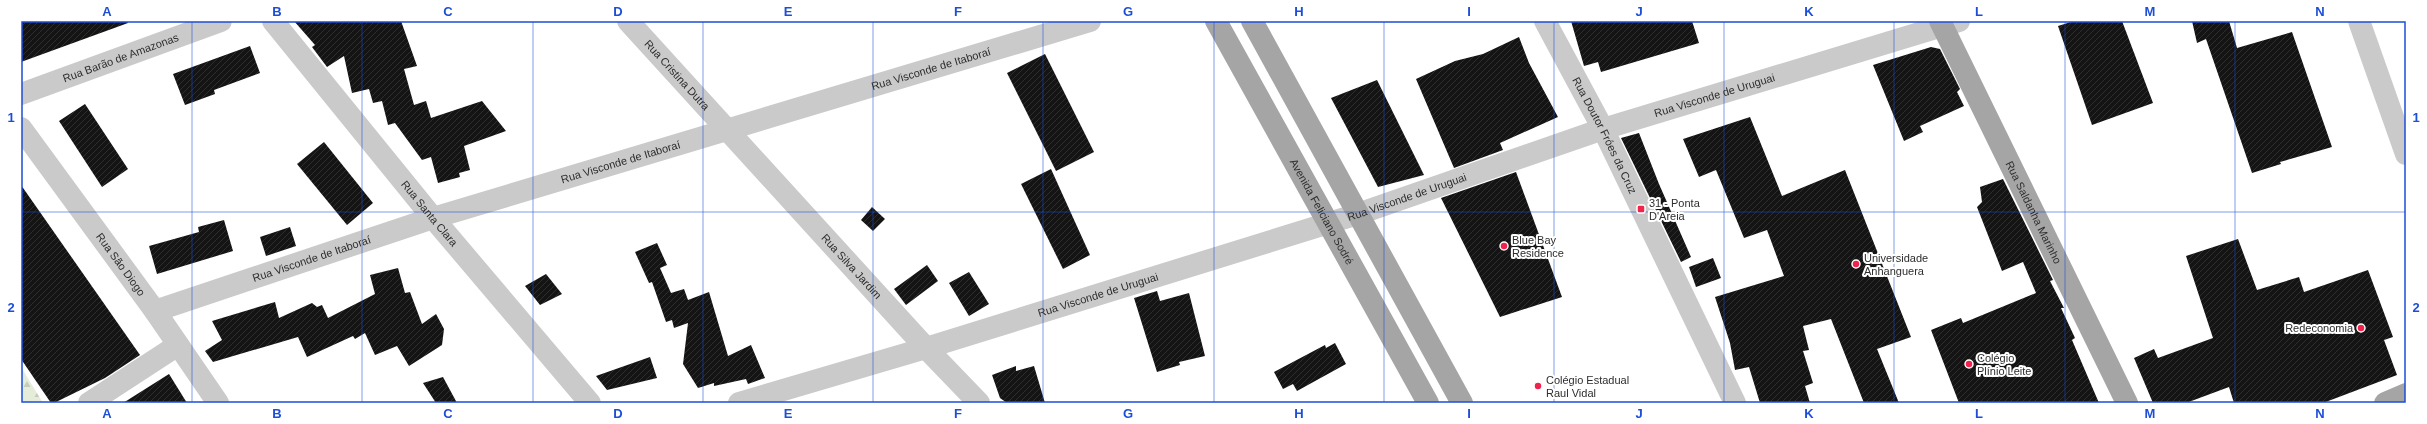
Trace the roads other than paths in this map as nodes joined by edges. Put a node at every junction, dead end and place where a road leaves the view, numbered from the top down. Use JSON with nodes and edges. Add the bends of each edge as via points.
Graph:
{"nodes":[{"id":1,"x":221,"y":21,"type":"edge"},
{"id":2,"x":273,"y":21,"type":"edge"},
{"id":3,"x":628,"y":21,"type":"edge"},
{"id":4,"x":1090,"y":21,"type":"edge"},
{"id":5,"x":1216,"y":21,"type":"edge"},
{"id":6,"x":1252,"y":21,"type":"edge"},
{"id":7,"x":1545,"y":21,"type":"edge"},
{"id":8,"x":2359,"y":21,"type":"edge"},
{"id":9,"x":1947,"y":23,"type":"edge"},
{"id":10,"x":1063,"y":25,"type":"edge"},
{"id":11,"x":21,"y":94,"type":"edge"},
{"id":12,"x":21,"y":128,"type":"edge"},
{"id":13,"x":1603,"y":129,"type":"junction"},
{"id":14,"x":725,"y":130,"type":"junction"},
{"id":15,"x":2406,"y":154,"type":"edge"},
{"id":16,"x":1358,"y":214,"type":"junction"},
{"id":17,"x":433,"y":218,"type":"junction"},
{"id":18,"x":1328,"y":221,"type":"junction"},
{"id":19,"x":155,"y":311,"type":"junction"},
{"id":20,"x":178,"y":345,"type":"junction"},
{"id":21,"x":926,"y":348,"type":"junction"},
{"id":22,"x":2406,"y":394,"type":"edge"},
{"id":23,"x":90,"y":403,"type":"edge"},
{"id":24,"x":218,"y":403,"type":"edge"},
{"id":25,"x":590,"y":403,"type":"edge"},
{"id":26,"x":739,"y":403,"type":"edge"},
{"id":27,"x":979,"y":403,"type":"edge"},
{"id":28,"x":1428,"y":403,"type":"edge"},
{"id":29,"x":1462,"y":403,"type":"edge"},
{"id":30,"x":1735,"y":403,"type":"edge"},
{"id":31,"x":2127,"y":403,"type":"edge"},
{"id":32,"x":2385,"y":403,"type":"edge"}],
"edges":[{"from":1,"to":11,"type":"street","name":"Rua Barão de Amazonas"},
{"from":2,"to":17,"type":"street","name":"Rua Santa Clara"},
{"from":3,"to":14,"type":"street","name":"Rua Cristina Dutra"},
{"from":4,"to":10,"type":"street","name":"Rua Visconde de Itaboraí"},
{"from":5,"to":18,"type":"main road","name":"Avenida Feliciano Sodré"},
{"from":6,"to":16,"type":"main road"},
{"from":7,"to":13,"type":"street","name":"Rua Doutor Fróes da Cruz"},
{"from":8,"to":15,"type":"street"},
{"from":9,"to":13,"type":"street","name":"Rua Visconde de Uruguai"},
{"from":9,"to":31,"type":"main road","name":"Rua Saldanha Marinho"},
{"from":10,"to":14,"type":"street","name":"Rua Visconde de Itaboraí"},
{"from":12,"to":19,"type":"street","name":"Rua São Diogo"},
{"from":13,"to":16,"type":"street","name":"Rua Visconde de Uruguai"},
{"from":13,"to":30,"type":"street","name":"Rua Doutor Fróes da Cruz"},
{"from":14,"to":17,"type":"street","name":"Rua Visconde de Itaboraí"},
{"from":14,"to":21,"type":"street","name":"Rua Silva Jardim"},
{"from":16,"to":18,"type":"street","name":"Rua Visconde de Uruguai"},
{"from":16,"to":29,"type":"main road"},
{"from":17,"to":19,"type":"street","name":"Rua Visconde de Itaboraí"},
{"from":17,"to":25,"type":"street","name":"Rua Santa Clara"},
{"from":18,"to":21,"type":"street","name":"Rua Visconde de Uruguai"},
{"from":18,"to":28,"type":"main road","name":"Avenida Feliciano Sodré"},
{"from":19,"to":20,"type":"street","name":"Rua São Diogo"},
{"from":20,"to":23,"type":"street"},
{"from":20,"to":24,"type":"street","name":"Rua São Diogo"},
{"from":21,"to":26,"type":"street","name":"Rua Visconde de Uruguai"},
{"from":21,"to":27,"type":"street","name":"Rua Silva Jardim"},
{"from":22,"to":32,"type":"main road"}]}
